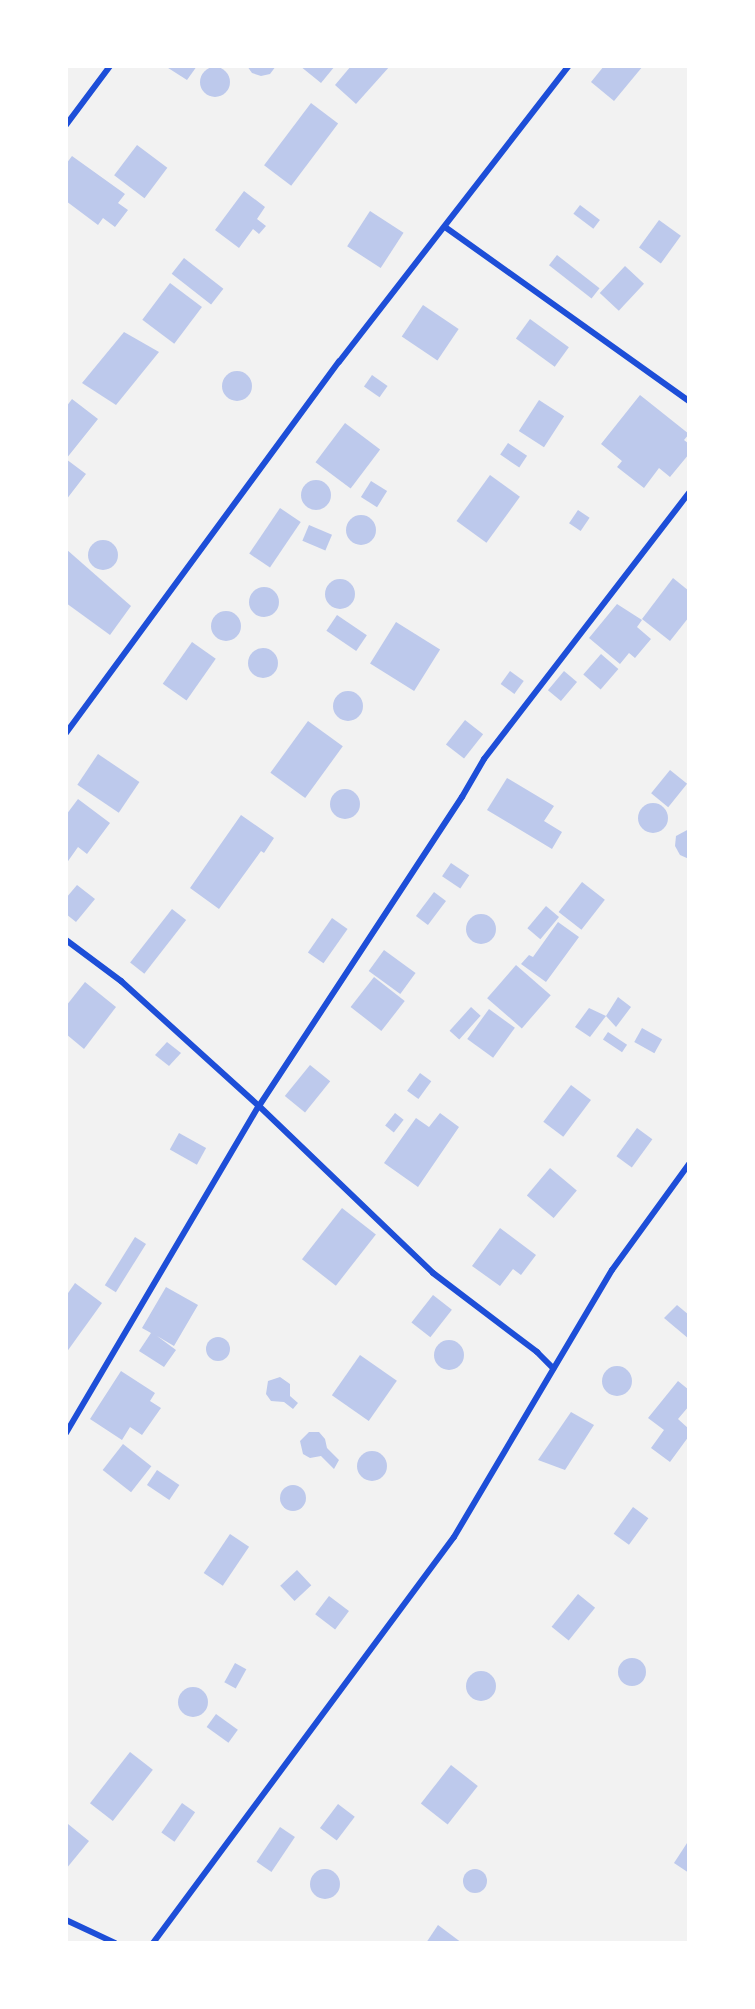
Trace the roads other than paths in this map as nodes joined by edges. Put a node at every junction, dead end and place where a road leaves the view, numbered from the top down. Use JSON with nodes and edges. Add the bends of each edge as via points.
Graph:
{"nodes":[{"id":1,"x":110,"y":66,"type":"edge"},
{"id":2,"x":569,"y":66,"type":"edge"},
{"id":3,"x":66,"y":125,"type":"edge"},
{"id":4,"x":445,"y":226,"type":"junction"},
{"id":5,"x":689,"y":401,"type":"edge"},
{"id":6,"x":689,"y":493,"type":"edge"},
{"id":7,"x":66,"y":733,"type":"edge"},
{"id":8,"x":66,"y":940,"type":"edge"},
{"id":9,"x":259,"y":1106,"type":"junction"},
{"id":10,"x":689,"y":1164,"type":"edge"},
{"id":11,"x":553,"y":1368,"type":"junction"},
{"id":12,"x":66,"y":1433,"type":"edge"},
{"id":13,"x":66,"y":1920,"type":"edge"},
{"id":14,"x":114,"y":1943,"type":"edge"},
{"id":15,"x":153,"y":1943,"type":"edge"}],
"edges":[{"from":1,"to":3,"type":"street"},
{"from":2,"to":4,"type":"street"},
{"from":4,"to":5,"type":"street"},
{"from":4,"to":7,"type":"street","via":[[339,362]]},
{"from":6,"to":9,"type":"street","via":[[484,759]]},
{"from":8,"to":9,"type":"street","via":[[120,981]]},
{"from":9,"to":11,"type":"street","via":[[434,1273]]},
{"from":9,"to":12,"type":"street"},
{"from":10,"to":11,"type":"street","via":[[612,1270]]},
{"from":11,"to":15,"type":"street","via":[[454,1537]]},
{"from":13,"to":14,"type":"street"}]}
